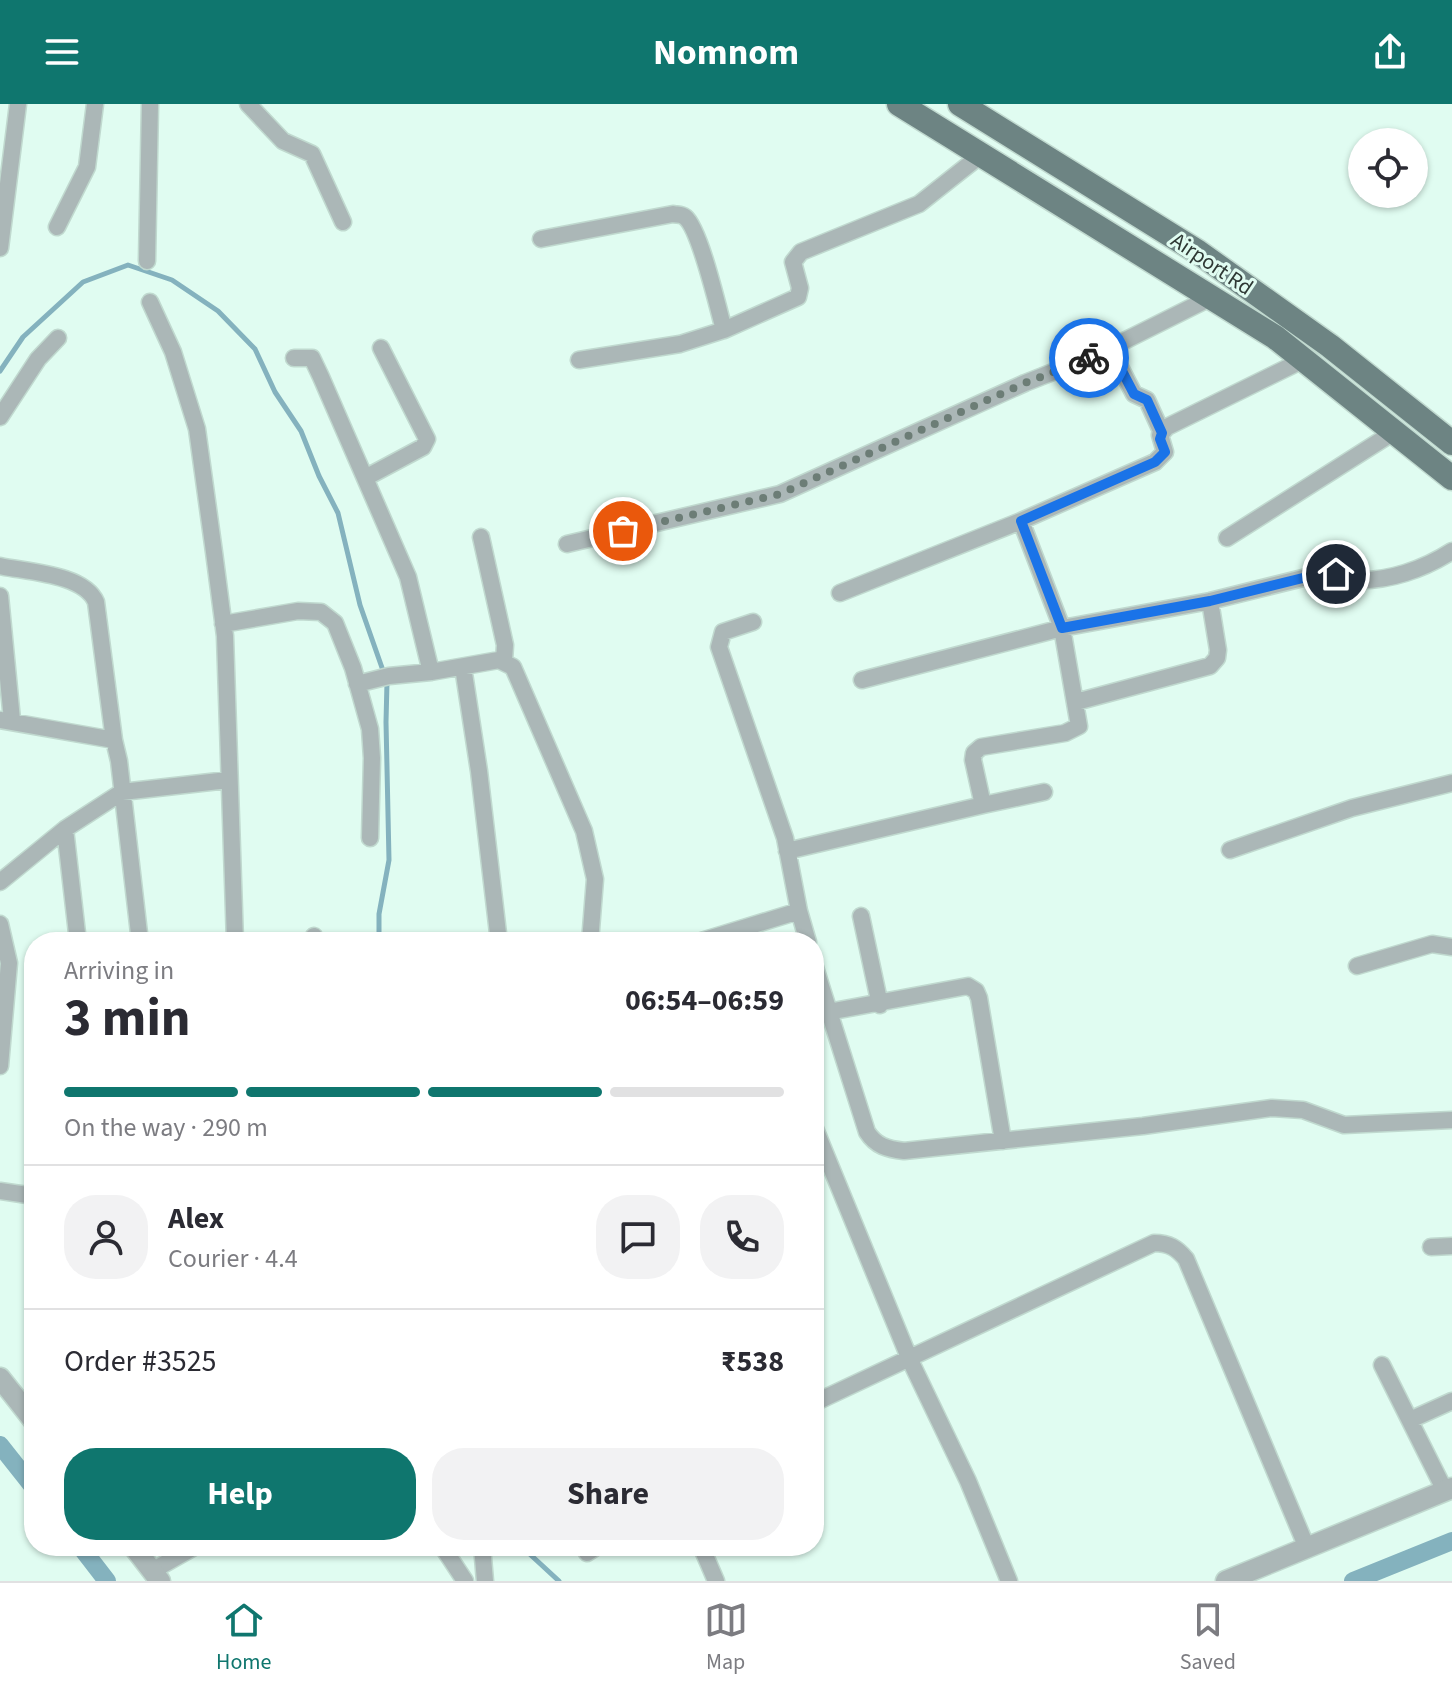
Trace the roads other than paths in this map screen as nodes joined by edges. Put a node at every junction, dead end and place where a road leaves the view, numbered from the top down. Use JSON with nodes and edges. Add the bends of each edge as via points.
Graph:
{"nodes":[{"id":1,"x":18,"y":104,"type":"edge"},
{"id":2,"x":95,"y":104,"type":"edge"},
{"id":3,"x":150,"y":104,"type":"edge"},
{"id":4,"x":248,"y":104,"type":"edge"},
{"id":5,"x":899,"y":104,"type":"edge"},
{"id":6,"x":960,"y":104,"type":"edge"},
{"id":7,"x":981,"y":155,"type":"junction"},
{"id":8,"x":343,"y":222,"type":"dead end"},
{"id":9,"x":57,"y":227,"type":"dead end"},
{"id":10,"x":541,"y":239,"type":"dead end"},
{"id":11,"x":0,"y":248,"type":"edge"},
{"id":12,"x":147,"y":261,"type":"dead end"},
{"id":13,"x":1212,"y":297,"type":"junction"},
{"id":14,"x":150,"y":302,"type":"dead end"},
{"id":15,"x":724,"y":330,"type":"junction"},
{"id":16,"x":58,"y":338,"type":"dead end"},
{"id":17,"x":381,"y":348,"type":"dead end"},
{"id":18,"x":1110,"y":348,"type":"junction"},
{"id":19,"x":294,"y":358,"type":"dead end"},
{"id":20,"x":1305,"y":359,"type":"junction"},
{"id":21,"x":579,"y":360,"type":"dead end"},
{"id":22,"x":0,"y":417,"type":"edge"},
{"id":23,"x":1394,"y":432,"type":"junction"},
{"id":24,"x":1162,"y":433,"type":"junction"},
{"id":25,"x":1452,"y":443,"type":"edge"},
{"id":26,"x":365,"y":478,"type":"junction"},
{"id":27,"x":1452,"y":478,"type":"edge"},
{"id":28,"x":1021,"y":521,"type":"junction"},
{"id":29,"x":481,"y":537,"type":"dead end"},
{"id":30,"x":1227,"y":538,"type":"dead end"},
{"id":31,"x":567,"y":544,"type":"dead end"},
{"id":32,"x":1452,"y":551,"type":"edge"},
{"id":33,"x":0,"y":566,"type":"edge"},
{"id":34,"x":840,"y":593,"type":"dead end"},
{"id":35,"x":0,"y":596,"type":"edge"},
{"id":36,"x":1210,"y":601,"type":"junction"},
{"id":37,"x":753,"y":622,"type":"dead end"},
{"id":38,"x":223,"y":624,"type":"junction"},
{"id":39,"x":1062,"y":628,"type":"junction"},
{"id":40,"x":504,"y":661,"type":"junction"},
{"id":41,"x":463,"y":667,"type":"junction"},
{"id":42,"x":431,"y":672,"type":"junction"},
{"id":43,"x":862,"y":680,"type":"dead end"},
{"id":44,"x":361,"y":683,"type":"junction"},
{"id":45,"x":1076,"y":702,"type":"junction"},
{"id":46,"x":6,"y":720,"type":"edge"},
{"id":47,"x":114,"y":740,"type":"junction"},
{"id":48,"x":228,"y":780,"type":"junction"},
{"id":49,"x":1452,"y":783,"type":"edge"},
{"id":50,"x":122,"y":792,"type":"junction"},
{"id":51,"x":1044,"y":792,"type":"dead end"},
{"id":52,"x":983,"y":805,"type":"junction"},
{"id":53,"x":65,"y":829,"type":"junction"},
{"id":54,"x":370,"y":838,"type":"dead end"},
{"id":55,"x":1230,"y":850,"type":"dead end"},
{"id":56,"x":787,"y":851,"type":"junction"},
{"id":57,"x":0,"y":882,"type":"edge"},
{"id":58,"x":799,"y":911,"type":"junction"},
{"id":59,"x":861,"y":916,"type":"dead end"},
{"id":60,"x":0,"y":924,"type":"edge"},
{"id":61,"x":77,"y":932,"type":"edge"},
{"id":62,"x":139,"y":932,"type":"edge"},
{"id":63,"x":235,"y":932,"type":"edge"},
{"id":64,"x":498,"y":932,"type":"edge"},
{"id":65,"x":591,"y":932,"type":"edge"},
{"id":66,"x":731,"y":932,"type":"edge"},
{"id":67,"x":805,"y":932,"type":"edge"},
{"id":68,"x":1452,"y":947,"type":"edge"},
{"id":69,"x":1357,"y":966,"type":"dead end"},
{"id":70,"x":824,"y":998,"type":"edge"},
{"id":71,"x":880,"y":1005,"type":"junction"},
{"id":72,"x":828,"y":1012,"type":"junction"},
{"id":73,"x":0,"y":1066,"type":"edge"},
{"id":74,"x":1452,"y":1120,"type":"edge"},
{"id":75,"x":1003,"y":1141,"type":"junction"},
{"id":76,"x":824,"y":1150,"type":"edge"},
{"id":77,"x":0,"y":1191,"type":"edge"},
{"id":78,"x":24,"y":1195,"type":"edge"},
{"id":79,"x":1452,"y":1246,"type":"edge"},
{"id":80,"x":1431,"y":1247,"type":"dead end"},
{"id":81,"x":910,"y":1360,"type":"junction"},
{"id":82,"x":1382,"y":1365,"type":"dead end"},
{"id":83,"x":0,"y":1378,"type":"edge"},
{"id":84,"x":824,"y":1399,"type":"edge"},
{"id":85,"x":1452,"y":1401,"type":"edge"},
{"id":86,"x":24,"y":1408,"type":"edge"},
{"id":87,"x":1410,"y":1420,"type":"junction"},
{"id":88,"x":1449,"y":1490,"type":"edge"},
{"id":89,"x":1307,"y":1548,"type":"junction"},
{"id":90,"x":141,"y":1556,"type":"edge"},
{"id":91,"x":183,"y":1556,"type":"edge"},
{"id":92,"x":449,"y":1556,"type":"edge"},
{"id":93,"x":483,"y":1556,"type":"edge"},
{"id":94,"x":705,"y":1556,"type":"edge"},
{"id":95,"x":156,"y":1576,"type":"edge"},
{"id":96,"x":465,"y":1581,"type":"edge"},
{"id":97,"x":485,"y":1581,"type":"edge"},
{"id":98,"x":716,"y":1581,"type":"edge"},
{"id":99,"x":1009,"y":1581,"type":"edge"},
{"id":100,"x":1226,"y":1581,"type":"edge"}],
"edges":[{"from":1,"to":11,"type":"street"},
{"from":2,"to":9,"type":"street","via":[[87,167]]},
{"from":3,"to":12,"type":"street"},
{"from":4,"to":8,"type":"street","via":[[283,141],[312,154]]},
{"from":5,"to":7,"type":"main road"},
{"from":6,"to":25,"type":"main road","name":"Airport Rd","via":[[1198,252],[1330,346]]},
{"from":7,"to":13,"type":"main road"},
{"from":7,"to":15,"type":"street","via":[[919,204],[801,252],[793,262],[798,297]]},
{"from":10,"to":15,"type":"street","via":[[673,214],[686,217]]},
{"from":13,"to":18,"type":"street"},
{"from":13,"to":20,"type":"main road"},
{"from":14,"to":38,"type":"street","via":[[173,352],[197,429]]},
{"from":15,"to":21,"type":"street","via":[[680,344]]},
{"from":16,"to":22,"type":"street"},
{"from":17,"to":26,"type":"street","via":[[427,439],[423,447]]},
{"from":18,"to":24,"type":"street","via":[[1134,394],[1147,400]]},
{"from":18,"to":31,"type":"street","via":[[780,494]]},
{"from":19,"to":26,"type":"street","via":[[314,360]]},
{"from":20,"to":23,"type":"main road"},
{"from":20,"to":24,"type":"street"},
{"from":23,"to":27,"type":"main road"},
{"from":23,"to":30,"type":"street"},
{"from":24,"to":28,"type":"street","via":[[1165,452],[1155,462]]},
{"from":26,"to":42,"type":"street","via":[[414,593]]},
{"from":28,"to":34,"type":"street"},
{"from":28,"to":39,"type":"street"},
{"from":29,"to":40,"type":"street"},
{"from":32,"to":36,"type":"street","via":[[1403,573],[1358,580],[1323,573]]},
{"from":33,"to":47,"type":"street","via":[[67,579],[93,593]]},
{"from":35,"to":46,"type":"street"},
{"from":36,"to":39,"type":"street"},
{"from":36,"to":45,"type":"street","via":[[1218,650],[1210,666]]},
{"from":37,"to":56,"type":"street","via":[[723,632],[719,647]]},
{"from":38,"to":44,"type":"street","via":[[321,612],[340,630]]},
{"from":38,"to":48,"type":"street"},
{"from":39,"to":43,"type":"street"},
{"from":39,"to":45,"type":"street"},
{"from":40,"to":41,"type":"street"},
{"from":40,"to":65,"type":"street","via":[[513,667],[584,831],[595,879]]},
{"from":41,"to":42,"type":"street"},
{"from":41,"to":64,"type":"street"},
{"from":42,"to":44,"type":"street"},
{"from":44,"to":54,"type":"street","via":[[372,745]]},
{"from":45,"to":52,"type":"street","via":[[1080,721],[1075,730],[976,749],[973,760]]},
{"from":46,"to":47,"type":"street"},
{"from":47,"to":50,"type":"street"},
{"from":48,"to":50,"type":"street"},
{"from":48,"to":63,"type":"street"},
{"from":49,"to":55,"type":"street","via":[[1352,808]]},
{"from":50,"to":53,"type":"street"},
{"from":50,"to":62,"type":"street"},
{"from":51,"to":52,"type":"street"},
{"from":52,"to":56,"type":"street"},
{"from":53,"to":57,"type":"street"},
{"from":53,"to":61,"type":"street"},
{"from":56,"to":58,"type":"street"},
{"from":58,"to":66,"type":"street"},
{"from":58,"to":67,"type":"street"},
{"from":59,"to":71,"type":"street"},
{"from":60,"to":73,"type":"street","via":[[9,963]]},
{"from":68,"to":69,"type":"street","via":[[1432,944]]},
{"from":70,"to":72,"type":"street"},
{"from":71,"to":72,"type":"street"},
{"from":71,"to":75,"type":"street","via":[[968,986],[976,991]]},
{"from":72,"to":75,"type":"street","via":[[872,1140],[904,1151]]},
{"from":74,"to":75,"type":"street","via":[[1344,1125],[1303,1110],[1272,1108]]},
{"from":76,"to":81,"type":"street"},
{"from":77,"to":78,"type":"street"},
{"from":79,"to":80,"type":"street"},
{"from":81,"to":84,"type":"street"},
{"from":81,"to":89,"type":"street","via":[[1154,1243],[1165,1243],[1177,1249],[1193,1274]]},
{"from":81,"to":99,"type":"street"},
{"from":82,"to":87,"type":"street"},
{"from":83,"to":86,"type":"street"},
{"from":85,"to":87,"type":"street"},
{"from":87,"to":88,"type":"street"},
{"from":88,"to":89,"type":"street"},
{"from":89,"to":100,"type":"street"},
{"from":90,"to":95,"type":"street"},
{"from":91,"to":95,"type":"street"},
{"from":92,"to":96,"type":"street"},
{"from":93,"to":97,"type":"street"},
{"from":94,"to":98,"type":"street"}]}
